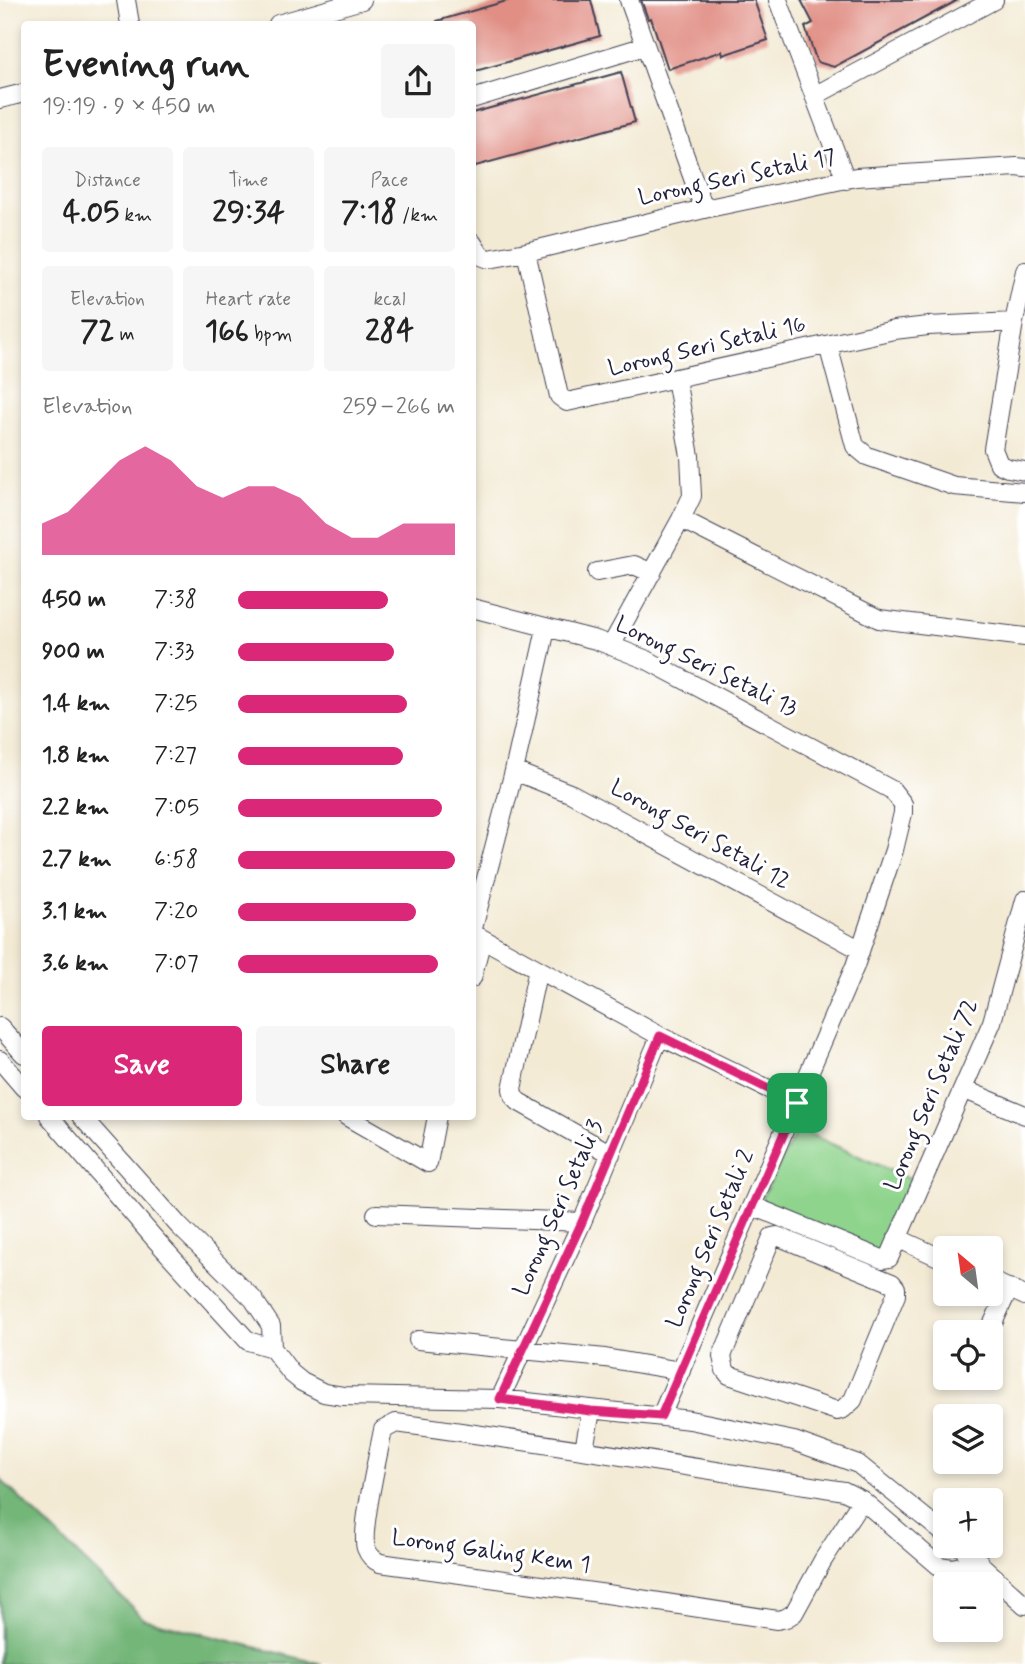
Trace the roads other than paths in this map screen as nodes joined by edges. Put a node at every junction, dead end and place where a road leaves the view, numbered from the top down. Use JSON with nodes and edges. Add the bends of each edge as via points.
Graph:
{"nodes":[{"id":1,"x":126,"y":0,"type":"edge"},
{"id":2,"x":362,"y":0,"type":"edge"},
{"id":3,"x":629,"y":0,"type":"edge"},
{"id":4,"x":778,"y":0,"type":"edge"},
{"id":5,"x":994,"y":0,"type":"edge"},
{"id":6,"x":130,"y":21,"type":"edge"},
{"id":7,"x":288,"y":21,"type":"edge"},
{"id":8,"x":645,"y":46,"type":"junction"},
{"id":9,"x":21,"y":94,"type":"edge"},
{"id":10,"x":814,"y":96,"type":"junction"},
{"id":11,"x":476,"y":98,"type":"edge"},
{"id":12,"x":0,"y":99,"type":"edge"},
{"id":13,"x":1025,"y":168,"type":"edge"},
{"id":14,"x":846,"y":180,"type":"junction"},
{"id":15,"x":704,"y":209,"type":"junction"},
{"id":16,"x":476,"y":248,"type":"edge"},
{"id":17,"x":526,"y":252,"type":"junction"},
{"id":18,"x":1025,"y":271,"type":"edge"},
{"id":19,"x":1014,"y":323,"type":"junction"},
{"id":20,"x":828,"y":345,"type":"junction"},
{"id":21,"x":676,"y":379,"type":"junction"},
{"id":22,"x":1025,"y":471,"type":"edge"},
{"id":23,"x":1025,"y":492,"type":"edge"},
{"id":24,"x":681,"y":519,"type":"junction"},
{"id":25,"x":597,"y":572,"type":"dead end"},
{"id":26,"x":652,"y":573,"type":"junction"},
{"id":27,"x":476,"y":609,"type":"edge"},
{"id":28,"x":546,"y":629,"type":"junction"},
{"id":29,"x":1025,"y":637,"type":"edge"},
{"id":30,"x":611,"y":646,"type":"junction"},
{"id":31,"x":514,"y":771,"type":"junction"},
{"id":32,"x":903,"y":804,"type":"joint"},
{"id":33,"x":1025,"y":900,"type":"edge"},
{"id":34,"x":476,"y":934,"type":"edge"},
{"id":35,"x":859,"y":949,"type":"junction"},
{"id":36,"x":538,"y":969,"type":"junction"},
{"id":37,"x":0,"y":1027,"type":"edge"},
{"id":38,"x":660,"y":1036,"type":"junction"},
{"id":39,"x":21,"y":1051,"type":"edge"},
{"id":40,"x":0,"y":1060,"type":"edge"},
{"id":41,"x":21,"y":1084,"type":"edge"},
{"id":42,"x":963,"y":1088,"type":"junction"},
{"id":43,"x":797,"y":1103,"type":"junction"},
{"id":44,"x":1025,"y":1115,"type":"edge"},
{"id":45,"x":52,"y":1120,"type":"edge"},
{"id":46,"x":85,"y":1120,"type":"edge"},
{"id":47,"x":353,"y":1120,"type":"edge"},
{"id":48,"x":436,"y":1120,"type":"edge"},
{"id":49,"x":611,"y":1154,"type":"junction"},
{"id":50,"x":753,"y":1206,"type":"junction"},
{"id":51,"x":376,"y":1214,"type":"dead end"},
{"id":52,"x":582,"y":1222,"type":"junction"},
{"id":53,"x":897,"y":1238,"type":"junction"},
{"id":54,"x":933,"y":1254,"type":"edge"},
{"id":55,"x":726,"y":1268,"type":"junction"},
{"id":56,"x":755,"y":1279,"type":"junction"},
{"id":57,"x":1017,"y":1292,"type":"edge"},
{"id":58,"x":997,"y":1320,"type":"edge"},
{"id":59,"x":418,"y":1340,"type":"dead end"},
{"id":60,"x":272,"y":1348,"type":"junction"},
{"id":61,"x":523,"y":1349,"type":"junction"},
{"id":62,"x":681,"y":1371,"type":"junction"},
{"id":63,"x":500,"y":1399,"type":"junction"},
{"id":64,"x":591,"y":1411,"type":"junction"},
{"id":65,"x":661,"y":1416,"type":"junction"},
{"id":66,"x":584,"y":1449,"type":"junction"},
{"id":67,"x":862,"y":1500,"type":"junction"},
{"id":68,"x":933,"y":1524,"type":"edge"},
{"id":69,"x":975,"y":1558,"type":"edge"},
{"id":70,"x":980,"y":1562,"type":"junction"},
{"id":71,"x":1025,"y":1605,"type":"edge"}],
"edges":[{"from":1,"to":6,"type":"street"},
{"from":2,"to":7,"type":"street"},
{"from":3,"to":8,"type":"street"},
{"from":4,"to":10,"type":"street"},
{"from":5,"to":10,"type":"street"},
{"from":8,"to":11,"type":"street"},
{"from":8,"to":15,"type":"street"},
{"from":9,"to":12,"type":"street"},
{"from":10,"to":14,"type":"street"},
{"from":13,"to":14,"type":"street","name":"Lorong Seri Setali 17"},
{"from":14,"to":15,"type":"street","name":"Lorong Seri Setali 17"},
{"from":15,"to":17,"type":"street","name":"Lorong Seri Setali 17"},
{"from":16,"to":17,"type":"street","name":"Lorong Seri Setali 17","via":[[489,259]]},
{"from":17,"to":21,"type":"street","name":"Lorong Seri Setali 16","via":[[559,396],[564,401]]},
{"from":18,"to":19,"type":"street"},
{"from":19,"to":20,"type":"street","name":"Lorong Seri Setali 16","via":[[902,329]]},
{"from":19,"to":22,"type":"street","via":[[993,449],[999,464]]},
{"from":20,"to":21,"type":"street","name":"Lorong Seri Setali 16"},
{"from":20,"to":23,"type":"street","via":[[855,446],[867,456],[954,486]]},
{"from":21,"to":24,"type":"street","via":[[692,480],[692,496]]},
{"from":24,"to":26,"type":"street"},
{"from":24,"to":29,"type":"street","via":[[879,619]]},
{"from":25,"to":26,"type":"street","via":[[634,565]]},
{"from":26,"to":30,"type":"street"},
{"from":27,"to":28,"type":"street","name":"Lorong Seri Setali 13"},
{"from":28,"to":30,"type":"street","name":"Lorong Seri Setali 13"},
{"from":28,"to":31,"type":"street"},
{"from":30,"to":32,"type":"street","name":"Lorong Seri Setali 13","via":[[647,660],[824,753],[892,790]]},
{"from":31,"to":34,"type":"street"},
{"from":31,"to":35,"type":"street","name":"Lorong Seri Setali 12","via":[[572,794]]},
{"from":32,"to":35,"type":"street","name":"Lorong Seri Setali 2","via":[[894,850]]},
{"from":33,"to":42,"type":"street","name":"Lorong Seri Setali 72","via":[[992,1022]]},
{"from":34,"to":36,"type":"street"},
{"from":35,"to":43,"type":"street","name":"Lorong Seri Setali 2"},
{"from":36,"to":38,"type":"street"},
{"from":36,"to":49,"type":"street","via":[[514,1097]]},
{"from":37,"to":39,"type":"street"},
{"from":38,"to":43,"type":"street"},
{"from":38,"to":49,"type":"street","name":"Lorong Seri Setali 3"},
{"from":40,"to":41,"type":"street"},
{"from":42,"to":44,"type":"street"},
{"from":42,"to":53,"type":"street","name":"Lorong Seri Setali 72"},
{"from":43,"to":50,"type":"street","name":"Lorong Seri Setali 2"},
{"from":45,"to":60,"type":"street","via":[[248,1341]]},
{"from":46,"to":60,"type":"street","via":[[179,1226],[253,1299],[271,1326]]},
{"from":47,"to":48,"type":"street","via":[[428,1163]]},
{"from":49,"to":52,"type":"street","name":"Lorong Seri Setali 3"},
{"from":50,"to":53,"type":"street","name":"Lorong Seri Setali 72","via":[[881,1259],[889,1258]]},
{"from":50,"to":55,"type":"street","name":"Lorong Seri Setali 2"},
{"from":51,"to":52,"type":"street"},
{"from":52,"to":61,"type":"street","name":"Lorong Seri Setali 3"},
{"from":53,"to":54,"type":"street"},
{"from":55,"to":56,"type":"street"},
{"from":55,"to":62,"type":"street","name":"Lorong Seri Setali 2"},
{"from":56,"to":56,"type":"street","via":[[776,1236],[896,1288],[897,1295],[848,1406],[836,1411],[724,1370],[722,1356]]},
{"from":57,"to":58,"type":"street"},
{"from":59,"to":61,"type":"street"},
{"from":60,"to":63,"type":"street","via":[[291,1373],[324,1393]]},
{"from":61,"to":62,"type":"street"},
{"from":61,"to":63,"type":"street","name":"Lorong Seri Setali 3"},
{"from":62,"to":65,"type":"street","name":"Lorong Seri Setali 2"},
{"from":63,"to":64,"type":"street"},
{"from":64,"to":65,"type":"street"},
{"from":64,"to":66,"type":"street"},
{"from":65,"to":68,"type":"street","via":[[794,1441],[846,1459],[870,1471]]},
{"from":66,"to":67,"type":"street","name":"Lorong Galing Kem 1","via":[[844,1491]]},
{"from":66,"to":67,"type":"street","name":"Lorong Galing Kem 1","via":[[389,1425],[383,1430],[370,1492],[367,1551],[380,1563],[777,1620],[794,1613]]},
{"from":67,"to":70,"type":"street","name":"Lorong Galing Kem 1","via":[[939,1566]]},
{"from":69,"to":70,"type":"street"},
{"from":70,"to":71,"type":"street"}]}
